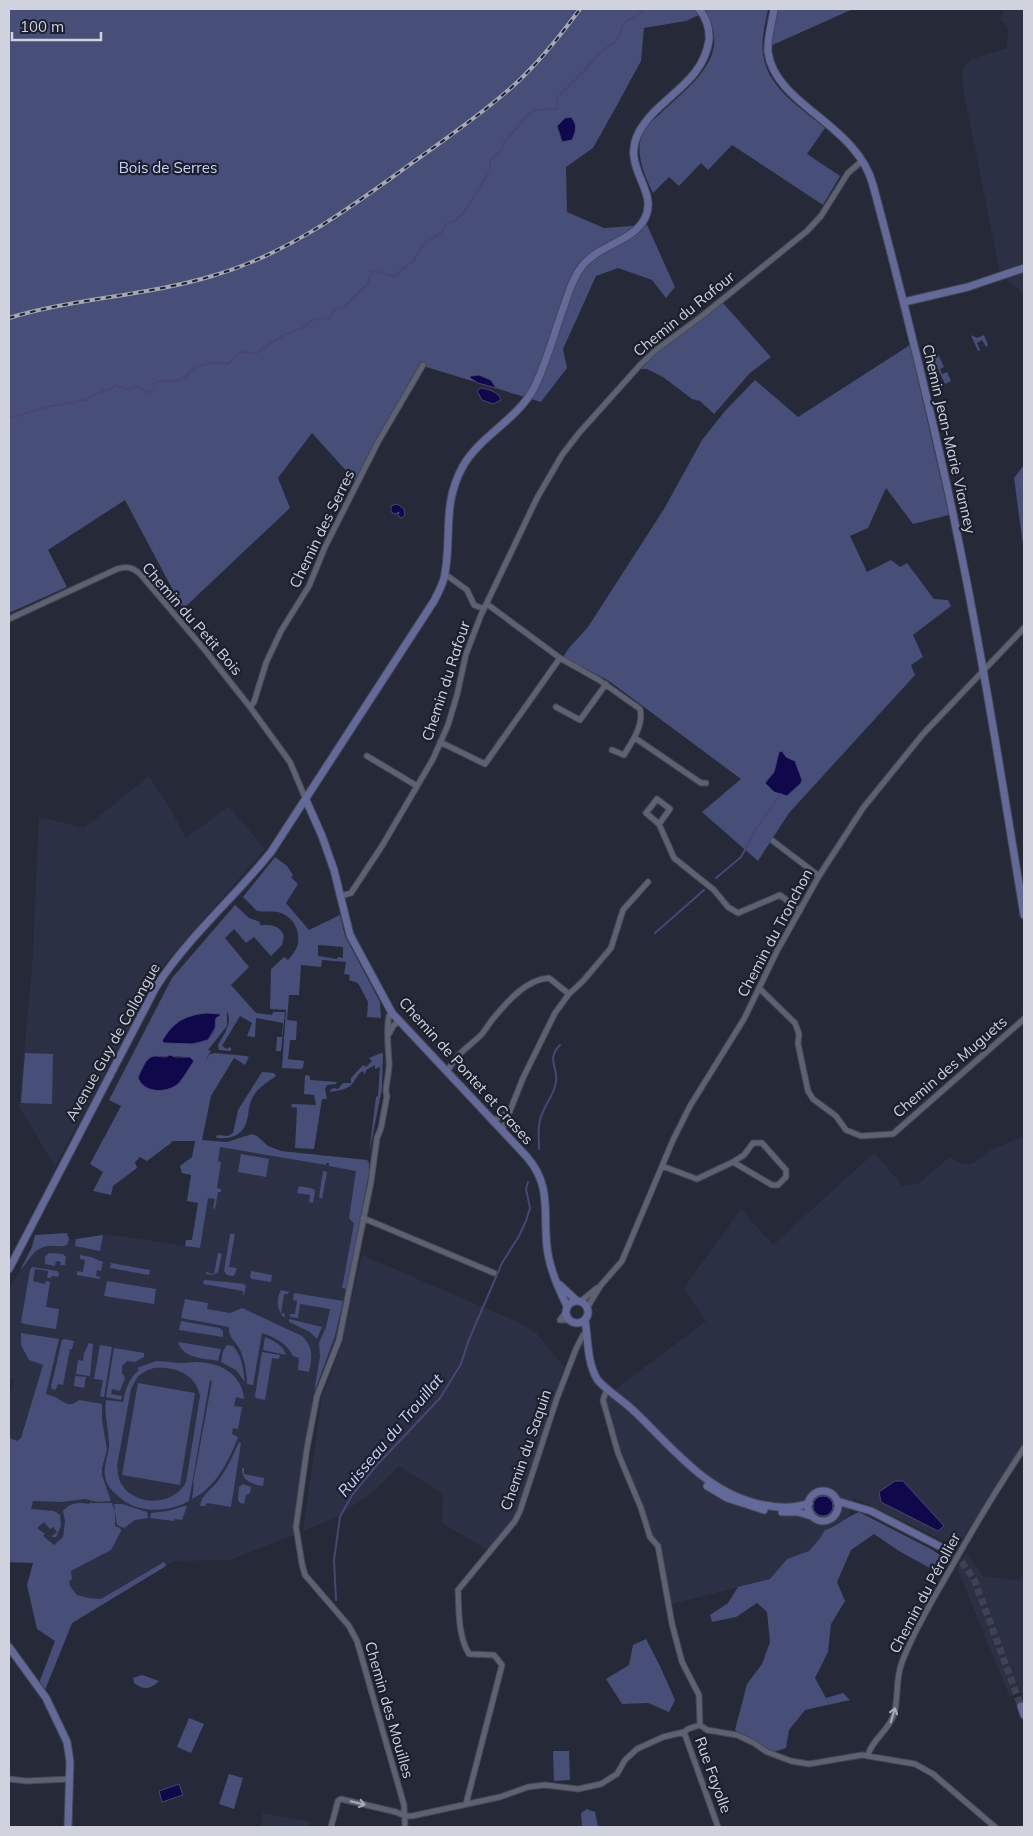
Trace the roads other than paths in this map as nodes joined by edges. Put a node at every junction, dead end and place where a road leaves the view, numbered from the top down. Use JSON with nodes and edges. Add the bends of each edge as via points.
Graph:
{"nodes":[{"id":1,"x":699,"y":9,"type":"edge"},
{"id":2,"x":774,"y":9,"type":"edge"},
{"id":3,"x":862,"y":161,"type":"junction"},
{"id":4,"x":1024,"y":268,"type":"edge"},
{"id":5,"x":904,"y":302,"type":"junction"},
{"id":6,"x":423,"y":365,"type":"dead end"},
{"id":7,"x":446,"y":574,"type":"junction"},
{"id":8,"x":486,"y":607,"type":"junction"},
{"id":9,"x":9,"y":619,"type":"edge"},
{"id":10,"x":1024,"y":628,"type":"edge"},
{"id":11,"x":560,"y":658,"type":"junction"},
{"id":12,"x":983,"y":670,"type":"junction"},
{"id":13,"x":606,"y":684,"type":"junction"},
{"id":14,"x":250,"y":707,"type":"junction"},
{"id":15,"x":556,"y":707,"type":"dead end"},
{"id":16,"x":635,"y":738,"type":"junction"},
{"id":17,"x":440,"y":742,"type":"junction"},
{"id":18,"x":612,"y":750,"type":"dead end"},
{"id":19,"x":367,"y":756,"type":"dead end"},
{"id":20,"x":706,"y":783,"type":"dead end"},
{"id":21,"x":417,"y":786,"type":"junction"},
{"id":22,"x":306,"y":800,"type":"junction"},
{"id":23,"x":658,"y":824,"type":"junction"},
{"id":24,"x":773,"y":841,"type":"dead end"},
{"id":25,"x":819,"y":876,"type":"junction"},
{"id":26,"x":648,"y":882,"type":"dead end"},
{"id":27,"x":341,"y":896,"type":"junction"},
{"id":28,"x":800,"y":911,"type":"junction"},
{"id":29,"x":1024,"y":915,"type":"edge"},
{"id":30,"x":759,"y":988,"type":"junction"},
{"id":31,"x":569,"y":994,"type":"junction"},
{"id":32,"x":392,"y":1013,"type":"junction"},
{"id":33,"x":1024,"y":1019,"type":"edge"},
{"id":34,"x":399,"y":1021,"type":"junction"},
{"id":35,"x":388,"y":1034,"type":"junction"},
{"id":36,"x":454,"y":1058,"type":"junction"},
{"id":37,"x":438,"y":1064,"type":"junction"},
{"id":38,"x":447,"y":1072,"type":"junction"},
{"id":39,"x":508,"y":1112,"type":"junction"},
{"id":40,"x":492,"y":1121,"type":"junction"},
{"id":41,"x":502,"y":1131,"type":"junction"},
{"id":42,"x":734,"y":1162,"type":"junction"},
{"id":43,"x":662,"y":1166,"type":"junction"},
{"id":44,"x":364,"y":1218,"type":"junction"},
{"id":45,"x":9,"y":1269,"type":"edge"},
{"id":46,"x":494,"y":1273,"type":"dead end"},
{"id":47,"x":556,"y":1281,"type":"junction"},
{"id":48,"x":601,"y":1285,"type":"junction"},
{"id":49,"x":578,"y":1301,"type":"junction"},
{"id":50,"x":587,"y":1308,"type":"junction"},
{"id":51,"x":566,"y":1309,"type":"junction"},
{"id":52,"x":585,"y":1320,"type":"junction"},
{"id":53,"x":573,"y":1322,"type":"junction"},
{"id":54,"x":583,"y":1335,"type":"junction"},
{"id":55,"x":587,"y":1344,"type":"junction"},
{"id":56,"x":574,"y":1353,"type":"junction"},
{"id":57,"x":607,"y":1388,"type":"junction"},
{"id":58,"x":1024,"y":1448,"type":"edge"},
{"id":59,"x":679,"y":1456,"type":"junction"},
{"id":60,"x":838,"y":1500,"type":"junction"},
{"id":61,"x":808,"y":1503,"type":"junction"},
{"id":62,"x":857,"y":1507,"type":"junction"},
{"id":63,"x":838,"y":1512,"type":"junction"},
{"id":64,"x":811,"y":1516,"type":"junction"},
{"id":65,"x":946,"y":1549,"type":"tunnel mouth"},
{"id":66,"x":9,"y":1647,"type":"edge"},
{"id":67,"x":1021,"y":1706,"type":"dead end"},
{"id":68,"x":1024,"y":1715,"type":"edge"},
{"id":69,"x":700,"y":1725,"type":"junction"},
{"id":70,"x":684,"y":1732,"type":"junction"},
{"id":71,"x":868,"y":1756,"type":"junction"},
{"id":72,"x":9,"y":1779,"type":"edge"},
{"id":73,"x":70,"y":1779,"type":"junction"},
{"id":74,"x":466,"y":1804,"type":"junction"},
{"id":75,"x":405,"y":1816,"type":"junction"},
{"id":76,"x":68,"y":1827,"type":"edge"},
{"id":77,"x":330,"y":1827,"type":"edge"},
{"id":78,"x":405,"y":1827,"type":"edge"},
{"id":79,"x":718,"y":1827,"type":"edge"},
{"id":80,"x":996,"y":1827,"type":"edge"}],
"edges":[{"from":1,"to":7,"type":"main road","name":"Avenue Guy de Collongue","via":[[709,29],[704,60],[690,80],[643,125],[635,140],[634,162],[648,201],[646,216],[639,228],[595,254],[582,266],[533,388],[522,404],[474,451],[463,468],[448,512]]},
{"from":2,"to":3,"type":"main road","name":"Chemin Jean-Marie Vianney","via":[[768,47],[774,74],[846,140]]},
{"from":3,"to":5,"type":"main road","name":"Chemin Jean-Marie Vianney","via":[[872,181]]},
{"from":3,"to":8,"type":"street","name":"Chemin du Rafour","via":[[848,173],[821,216],[807,231],[656,350],[579,433],[537,498]]},
{"from":4,"to":5,"type":"main road","via":[[968,287]]},
{"from":5,"to":12,"type":"main road","name":"Chemin Jean-Marie Vianney","via":[[945,478]]},
{"from":6,"to":14,"type":"street","name":"Chemin des Serres","via":[[378,442],[309,586],[281,631]]},
{"from":7,"to":8,"type":"street","name":"Chemin du Rafour","via":[[467,590],[474,605]]},
{"from":7,"to":22,"type":"main road","name":"Avenue Guy de Collongue","via":[[434,601],[342,742],[321,782]]},
{"from":8,"to":11,"type":"street"},
{"from":8,"to":17,"type":"street","name":"Chemin du Rafour","via":[[466,654],[457,695]]},
{"from":9,"to":14,"type":"street","name":"Chemin du Petit Bois","via":[[117,569],[130,567],[141,575]]},
{"from":10,"to":12,"type":"street","name":"Chemin du Tronchon"},
{"from":11,"to":13,"type":"street"},
{"from":11,"to":17,"type":"street","via":[[485,764]]},
{"from":12,"to":25,"type":"street","name":"Chemin du Tronchon","via":[[923,734],[863,808]]},
{"from":12,"to":29,"type":"main road","name":"Chemin Jean-Marie Vianney"},
{"from":13,"to":15,"type":"street","via":[[580,720]]},
{"from":13,"to":16,"type":"street","via":[[640,709],[642,715]]},
{"from":14,"to":22,"type":"street","name":"Chemin du Petit Bois","via":[[290,762]]},
{"from":16,"to":18,"type":"street","via":[[624,755]]},
{"from":16,"to":20,"type":"street","via":[[701,783]]},
{"from":17,"to":21,"type":"street","name":"Chemin du Rafour"},
{"from":19,"to":21,"type":"street"},
{"from":21,"to":27,"type":"street","name":"Chemin du Rafour","via":[[351,893]]},
{"from":22,"to":27,"type":"main road","name":"Chemin de Pontet et Crases","via":[[322,836]]},
{"from":22,"to":45,"type":"main road","name":"Avenue Guy de Collongue","via":[[271,852],[172,963],[156,987]]},
{"from":23,"to":23,"type":"street","via":[[670,809],[657,799],[646,813]]},
{"from":23,"to":28,"type":"street","via":[[674,858],[714,890],[728,907],[738,913],[780,895]]},
{"from":24,"to":25,"type":"street"},
{"from":25,"to":28,"type":"street","name":"Chemin du Tronchon"},
{"from":26,"to":31,"type":"street","via":[[623,910],[611,948]]},
{"from":27,"to":32,"type":"main road","name":"Chemin de Pontet et Crases","via":[[350,935]]},
{"from":28,"to":30,"type":"street","name":"Chemin du Tronchon"},
{"from":30,"to":33,"type":"street","name":"Chemin des Muguets","via":[[795,1023],[808,1091],[813,1099],[836,1116],[846,1130],[861,1136],[893,1134]]},
{"from":30,"to":43,"type":"street","name":"Chemin du Tronchon","via":[[690,1106]]},
{"from":31,"to":36,"type":"street","via":[[550,978],[541,978],[526,985],[481,1035]]},
{"from":31,"to":39,"type":"street","via":[[555,1013]]},
{"from":32,"to":34,"type":"main road","name":"Chemin de Pontet et Crases"},
{"from":32,"to":35,"type":"street","name":"Chemin des Mouilles"},
{"from":34,"to":35,"type":"street"},
{"from":34,"to":37,"type":"main road","name":"Chemin de Pontet et Crases"},
{"from":35,"to":44,"type":"street","name":"Chemin des Mouilles","via":[[387,1096]]},
{"from":36,"to":37,"type":"street"},
{"from":36,"to":38,"type":"street"},
{"from":37,"to":38,"type":"main road","name":"Chemin de Pontet et Crases"},
{"from":38,"to":40,"type":"main road","name":"Chemin de Pontet et Crases"},
{"from":39,"to":40,"type":"street"},
{"from":39,"to":41,"type":"street"},
{"from":40,"to":41,"type":"main road","name":"Chemin de Pontet et Crases"},
{"from":41,"to":47,"type":"main road","name":"Chemin de Pontet et Crases","via":[[535,1166],[540,1176],[545,1193],[548,1256]]},
{"from":42,"to":42,"type":"street","via":[[772,1185],[778,1185],[786,1177],[786,1170],[762,1143],[753,1143]]},
{"from":42,"to":43,"type":"street","via":[[697,1179]]},
{"from":43,"to":48,"type":"street","name":"Chemin du Tronchon","via":[[622,1261]]},
{"from":44,"to":46,"type":"street"},
{"from":44,"to":75,"type":"street","name":"Chemin des Mouilles","via":[[339,1340],[317,1396],[296,1527],[306,1575],[349,1626],[356,1641]]},
{"from":47,"to":49,"type":"main road","name":"Chemin de Pontet et Crases"},
{"from":47,"to":51,"type":"main road","name":"Chemin de Pontet et Crases"},
{"from":48,"to":49,"type":"street","name":"Chemin du Tronchon"},
{"from":48,"to":50,"type":"street","name":"Chemin du Tronchon"},
{"from":49,"to":50,"type":"main road","name":"Chemin de Pontet et Crases"},
{"from":49,"to":51,"type":"main road","via":[[569,1303]]},
{"from":50,"to":52,"type":"main road","name":"Chemin de Pontet et Crases"},
{"from":51,"to":53,"type":"main road","name":"Chemin de Pontet et Crases"},
{"from":52,"to":53,"type":"main road"},
{"from":52,"to":55,"type":"main road","name":"Chemin de Pontet et Crases"},
{"from":53,"to":54,"type":"main road","name":"Chemin de Pontet et Crases"},
{"from":54,"to":55,"type":"main road","name":"Chemin de Pontet et Crases"},
{"from":54,"to":56,"type":"street","name":"Chemin du Saquin"},
{"from":55,"to":56,"type":"street"},
{"from":55,"to":57,"type":"main road","name":"Chemin de Pontet et Crases","via":[[596,1377]]},
{"from":56,"to":74,"type":"street","name":"Chemin du Saquin","via":[[515,1522],[458,1590],[460,1619],[469,1654],[494,1655],[502,1665]]},
{"from":57,"to":59,"type":"main road","name":"Chemin de Pontet et Crases"},
{"from":57,"to":69,"type":"street","via":[[603,1400],[618,1452],[650,1536],[658,1546],[674,1634],[682,1662],[699,1695]]},
{"from":71,"to":58,"type":"street","name":"Chemin du Pérollier","one_way":true,"via":[[870,1746],[886,1729],[894,1714],[896,1683],[902,1662],[935,1595]]},
{"from":59,"to":61,"type":"main road","via":[[713,1485],[745,1500],[786,1508]]},
{"from":59,"to":64,"type":"main road","via":[[700,1480],[727,1498],[756,1508]]},
{"from":60,"to":61,"type":"main road","via":[[822,1491]]},
{"from":60,"to":62,"type":"main road"},
{"from":60,"to":63,"type":"main road"},
{"from":61,"to":64,"type":"main road"},
{"from":62,"to":63,"type":"main road"},
{"from":62,"to":65,"type":"main road"},
{"from":63,"to":64,"type":"main road","via":[[825,1522]]},
{"from":66,"to":73,"type":"main road","via":[[46,1698],[68,1742]]},
{"from":67,"to":68,"type":"main road"},
{"from":69,"to":70,"type":"street"},
{"from":69,"to":71,"type":"street","via":[[707,1730],[738,1736],[791,1761],[809,1764]]},
{"from":70,"to":74,"type":"street","via":[[663,1737],[638,1749],[617,1774],[601,1784],[578,1789],[545,1785],[528,1787],[500,1798]]},
{"from":70,"to":79,"type":"street","name":"Rue Fayolle"},
{"from":71,"to":80,"type":"street","via":[[906,1761],[924,1768]]},
{"from":72,"to":73,"type":"street"},
{"from":73,"to":76,"type":"main road"},
{"from":74,"to":75,"type":"street"},
{"from":77,"to":75,"type":"street","one_way":true,"via":[[340,1799]]},
{"from":75,"to":78,"type":"street","name":"Chemin des Mouilles"}]}
